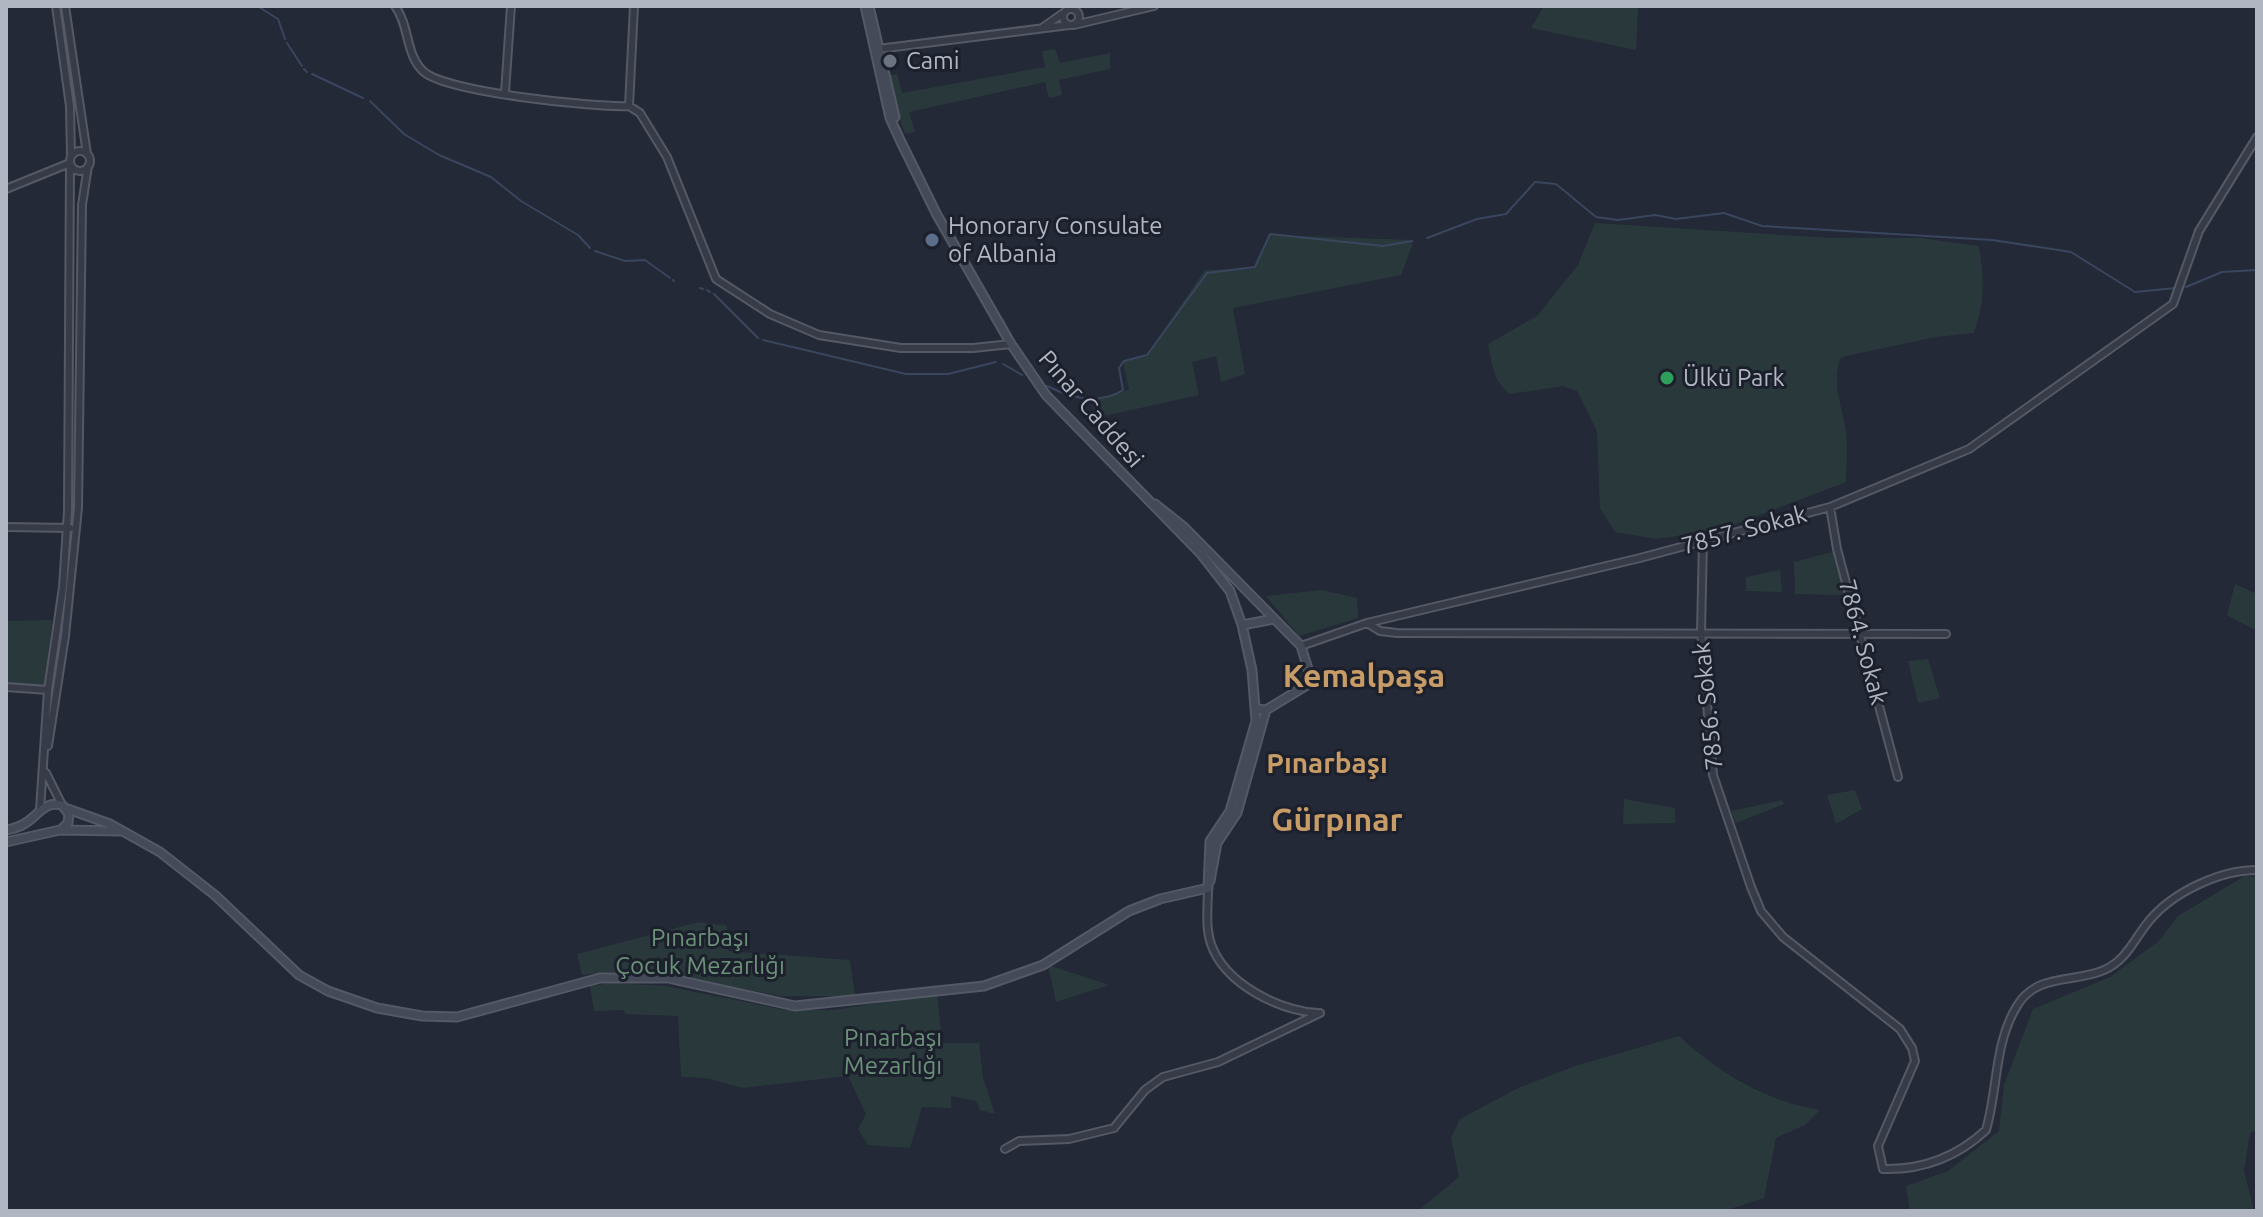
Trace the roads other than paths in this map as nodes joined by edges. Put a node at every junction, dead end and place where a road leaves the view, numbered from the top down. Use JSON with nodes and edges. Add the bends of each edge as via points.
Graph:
{"nodes":[{"id":1,"x":56,"y":6,"type":"edge"},
{"id":2,"x":65,"y":6,"type":"edge"},
{"id":3,"x":395,"y":6,"type":"edge"},
{"id":4,"x":511,"y":6,"type":"edge"},
{"id":5,"x":634,"y":6,"type":"edge"},
{"id":6,"x":867,"y":6,"type":"edge"},
{"id":7,"x":1154,"y":6,"type":"edge"},
{"id":8,"x":1070,"y":10,"type":"edge"},
{"id":9,"x":1093,"y":20,"type":"junction"},
{"id":10,"x":1071,"y":25,"type":"junction"},
{"id":11,"x":1039,"y":30,"type":"junction"},
{"id":12,"x":878,"y":49,"type":"junction"},
{"id":13,"x":505,"y":92,"type":"junction"},
{"id":14,"x":629,"y":106,"type":"junction"},
{"id":15,"x":2257,"y":137,"type":"edge"},
{"id":16,"x":901,"y":142,"type":"junction"},
{"id":17,"x":87,"y":154,"type":"junction"},
{"id":18,"x":70,"y":161,"type":"junction"},
{"id":19,"x":88,"y":166,"type":"junction"},
{"id":20,"x":6,"y":189,"type":"edge"},
{"id":21,"x":1011,"y":344,"type":"junction"},
{"id":22,"x":1830,"y":507,"type":"junction"},
{"id":23,"x":6,"y":527,"type":"edge"},
{"id":24,"x":67,"y":528,"type":"junction"},
{"id":25,"x":76,"y":528,"type":"junction"},
{"id":26,"x":1703,"y":541,"type":"junction"},
{"id":27,"x":1224,"y":575,"type":"junction"},
{"id":28,"x":1267,"y":612,"type":"junction"},
{"id":29,"x":1274,"y":619,"type":"junction"},
{"id":30,"x":1241,"y":622,"type":"junction"},
{"id":31,"x":1367,"y":623,"type":"junction"},
{"id":32,"x":1701,"y":632,"type":"junction"},
{"id":33,"x":1860,"y":633,"type":"junction"},
{"id":34,"x":1946,"y":634,"type":"dead end"},
{"id":35,"x":1301,"y":646,"type":"junction"},
{"id":36,"x":6,"y":687,"type":"edge"},
{"id":37,"x":48,"y":690,"type":"junction"},
{"id":38,"x":1257,"y":709,"type":"junction"},
{"id":39,"x":1266,"y":710,"type":"junction"},
{"id":40,"x":1898,"y":777,"type":"dead end"},
{"id":41,"x":63,"y":806,"type":"junction"},
{"id":42,"x":39,"y":812,"type":"junction"},
{"id":43,"x":6,"y":830,"type":"edge"},
{"id":44,"x":60,"y":830,"type":"junction"},
{"id":45,"x":50,"y":832,"type":"junction"},
{"id":46,"x":123,"y":832,"type":"junction"},
{"id":47,"x":6,"y":842,"type":"edge"},
{"id":48,"x":2257,"y":870,"type":"edge"},
{"id":49,"x":1208,"y":888,"type":"junction"},
{"id":50,"x":1005,"y":1149,"type":"dead end"}],
"edges":[{"from":1,"to":18,"type":"street","via":[[70,106]]},
{"from":2,"to":17,"type":"street"},
{"from":3,"to":13,"type":"street","via":[[403,17],[412,56],[424,72],[450,85]]},
{"from":4,"to":13,"type":"street"},
{"from":5,"to":14,"type":"street"},
{"from":6,"to":12,"type":"main road","name":"Pınar Caddesi"},
{"from":6,"to":16,"type":"main road","name":"Pınar Caddesi","via":[[890,118]]},
{"from":7,"to":9,"type":"street"},
{"from":8,"to":9,"type":"street"},
{"from":8,"to":10,"type":"street","via":[[1063,20]]},
{"from":8,"to":10,"type":"street","via":[[1078,21]]},
{"from":8,"to":11,"type":"street"},
{"from":9,"to":10,"type":"street"},
{"from":10,"to":11,"type":"street"},
{"from":11,"to":12,"type":"street"},
{"from":12,"to":16,"type":"main road","name":"Pınar Caddesi"},
{"from":13,"to":14,"type":"street"},
{"from":14,"to":21,"type":"street","via":[[640,113],[667,157],[716,279],[770,314],[819,335],[889,346]]},
{"from":15,"to":22,"type":"street","name":"7857. Sokak","via":[[2199,231],[2173,304],[1969,449]]},
{"from":16,"to":21,"type":"main road","name":"Pınar Caddesi"},
{"from":17,"to":18,"type":"street","via":[[78,151]]},
{"from":17,"to":19,"type":"street"},
{"from":18,"to":19,"type":"street","via":[[77,171]]},
{"from":18,"to":20,"type":"street"},
{"from":18,"to":24,"type":"street"},
{"from":19,"to":25,"type":"street","via":[[82,205]]},
{"from":21,"to":27,"type":"main road","name":"Pınar Caddesi","via":[[1046,395]]},
{"from":22,"to":26,"type":"street","name":"7857. Sokak"},
{"from":22,"to":33,"type":"street","name":"7864. Sokak"},
{"from":23,"to":24,"type":"street"},
{"from":24,"to":25,"type":"street"},
{"from":24,"to":37,"type":"street"},
{"from":25,"to":41,"type":"street","via":[[45,767]]},
{"from":26,"to":31,"type":"street","name":"7857. Sokak"},
{"from":26,"to":32,"type":"street","name":"7856. Sokak"},
{"from":27,"to":28,"type":"main road","name":"Pınar Caddesi"},
{"from":27,"to":30,"type":"main road"},
{"from":28,"to":29,"type":"main road","name":"Pınar Caddesi"},
{"from":28,"to":30,"type":"main road"},
{"from":29,"to":30,"type":"main road"},
{"from":29,"to":35,"type":"main road","name":"Pınar Caddesi"},
{"from":30,"to":38,"type":"main road"},
{"from":31,"to":32,"type":"street","via":[[1397,633]]},
{"from":31,"to":35,"type":"street","name":"7857. Sokak"},
{"from":32,"to":33,"type":"street"},
{"from":32,"to":48,"type":"street","name":"7856. Sokak","via":[[1713,775],[1761,911],[1811,962],[1900,1029],[1912,1048],[1915,1061],[1878,1146],[1883,1169],[1950,1157],[1986,1130],[2007,1028],[2017,1004],[2030,991],[2048,981],[2103,970],[2125,956],[2151,919],[2179,897],[2231,872]]},
{"from":33,"to":34,"type":"street"},
{"from":33,"to":40,"type":"street","name":"7864. Sokak"},
{"from":35,"to":39,"type":"main road","name":"Pınar Caddesi","via":[[1312,682]]},
{"from":36,"to":37,"type":"street"},
{"from":37,"to":42,"type":"street"},
{"from":38,"to":39,"type":"main road"},
{"from":38,"to":49,"type":"main road","via":[[1230,811],[1210,841]]},
{"from":39,"to":49,"type":"main road","via":[[1237,813],[1217,843]]},
{"from":41,"to":42,"type":"main road","via":[[46,804]]},
{"from":41,"to":44,"type":"main road","via":[[69,818]]},
{"from":41,"to":46,"type":"main road"},
{"from":42,"to":43,"type":"main road","via":[[23,828]]},
{"from":42,"to":45,"type":"main road","via":[[39,824]]},
{"from":44,"to":45,"type":"main road"},
{"from":44,"to":46,"type":"main road"},
{"from":45,"to":47,"type":"main road"},
{"from":46,"to":49,"type":"main road","via":[[190,875],[299,975],[377,1008],[422,1016],[465,1015],[600,978],[668,978],[795,1006],[984,986],[1043,965],[1129,911]]},
{"from":49,"to":50,"type":"street","via":[[1210,944],[1218,958],[1260,996],[1320,1013],[1218,1062],[1163,1077],[1114,1128],[1069,1139],[1019,1141]]}]}
